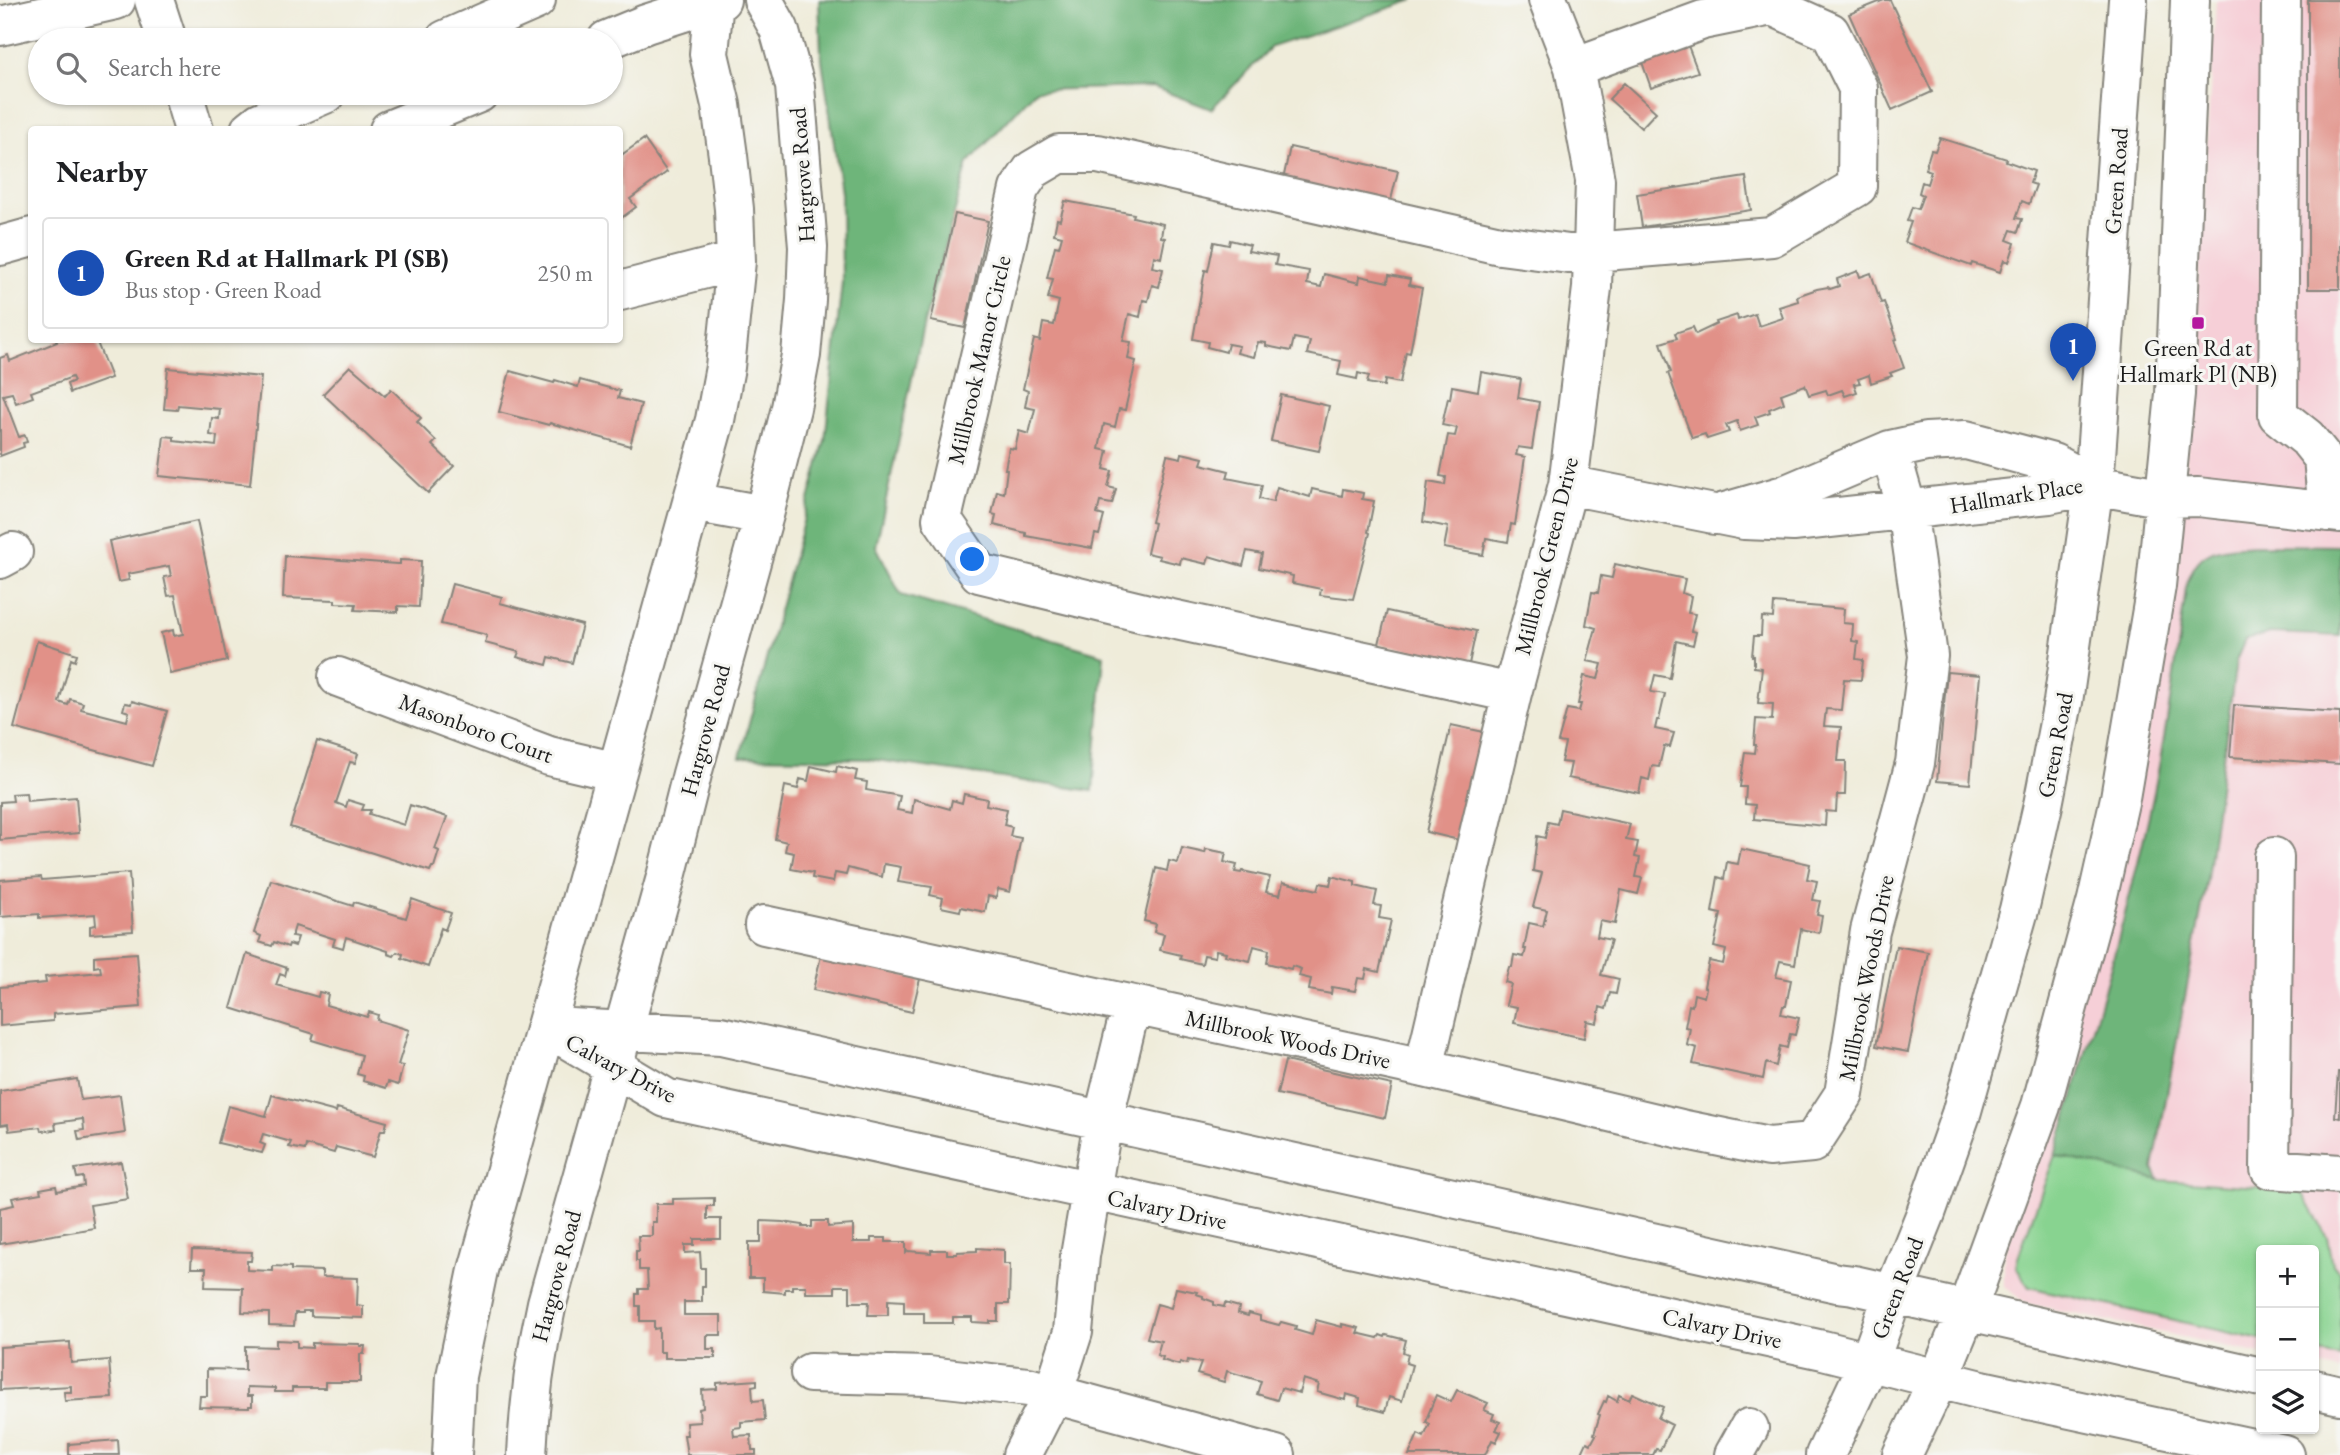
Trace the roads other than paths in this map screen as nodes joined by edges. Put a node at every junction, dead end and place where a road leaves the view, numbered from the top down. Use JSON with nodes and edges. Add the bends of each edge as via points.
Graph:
{"nodes":[{"id":1,"x":116,"y":0,"type":"edge"},
{"id":2,"x":154,"y":0,"type":"edge"},
{"id":3,"x":536,"y":0,"type":"edge"},
{"id":4,"x":763,"y":0,"type":"edge"},
{"id":5,"x":1548,"y":0,"type":"edge"},
{"id":6,"x":2128,"y":0,"type":"edge"},
{"id":7,"x":2190,"y":0,"type":"edge"},
{"id":8,"x":2281,"y":0,"type":"edge"},
{"id":9,"x":716,"y":1,"type":"edge"},
{"id":10,"x":0,"y":26,"type":"edge"},
{"id":11,"x":162,"y":28,"type":"edge"},
{"id":12,"x":472,"y":28,"type":"edge"},
{"id":13,"x":623,"y":33,"type":"edge"},
{"id":14,"x":1574,"y":67,"type":"junction"},
{"id":15,"x":187,"y":105,"type":"edge"},
{"id":16,"x":299,"y":105,"type":"edge"},
{"id":17,"x":450,"y":105,"type":"edge"},
{"id":18,"x":193,"y":126,"type":"edge"},
{"id":19,"x":255,"y":126,"type":"edge"},
{"id":20,"x":399,"y":126,"type":"edge"},
{"id":21,"x":28,"y":238,"type":"edge"},
{"id":22,"x":0,"y":246,"type":"edge"},
{"id":23,"x":1594,"y":254,"type":"junction"},
{"id":24,"x":736,"y":261,"type":"junction"},
{"id":25,"x":623,"y":290,"type":"edge"},
{"id":26,"x":1890,"y":450,"type":"junction"},
{"id":27,"x":1568,"y":485,"type":"junction"},
{"id":28,"x":2094,"y":485,"type":"junction"},
{"id":29,"x":2165,"y":498,"type":"junction"},
{"id":30,"x":692,"y":502,"type":"junction"},
{"id":31,"x":1907,"y":509,"type":"junction"},
{"id":32,"x":2334,"y":513,"type":"edge"},
{"id":33,"x":1715,"y":514,"type":"junction"},
{"id":34,"x":764,"y":515,"type":"junction"},
{"id":35,"x":338,"y":677,"type":"dead end"},
{"id":36,"x":1512,"y":694,"type":"junction"},
{"id":37,"x":617,"y":772,"type":"junction"},
{"id":38,"x":2274,"y":857,"type":"dead end"},
{"id":39,"x":764,"y":925,"type":"dead end"},
{"id":40,"x":1131,"y":1006,"type":"junction"},
{"id":41,"x":547,"y":1027,"type":"junction"},
{"id":42,"x":624,"y":1031,"type":"junction"},
{"id":43,"x":613,"y":1067,"type":"junction"},
{"id":44,"x":1424,"y":1068,"type":"junction"},
{"id":45,"x":1103,"y":1121,"type":"junction"},
{"id":46,"x":2340,"y":1174,"type":"edge"},
{"id":47,"x":1088,"y":1207,"type":"junction"},
{"id":48,"x":1893,"y":1295,"type":"junction"},
{"id":49,"x":1966,"y":1312,"type":"junction"},
{"id":50,"x":1869,"y":1362,"type":"junction"},
{"id":51,"x":810,"y":1373,"type":"dead end"},
{"id":52,"x":2256,"y":1376,"type":"edge"},
{"id":53,"x":1939,"y":1378,"type":"junction"},
{"id":54,"x":2319,"y":1390,"type":"edge"},
{"id":55,"x":1053,"y":1394,"type":"junction"},
{"id":56,"x":2340,"y":1395,"type":"edge"},
{"id":57,"x":452,"y":1455,"type":"edge"},
{"id":58,"x":527,"y":1455,"type":"edge"},
{"id":59,"x":1022,"y":1455,"type":"edge"},
{"id":60,"x":1276,"y":1455,"type":"edge"},
{"id":61,"x":1825,"y":1455,"type":"edge"},
{"id":62,"x":1902,"y":1455,"type":"edge"},
{"id":63,"x":2285,"y":1455,"type":"edge"}],
"edges":[{"from":1,"to":10,"type":"street"},
{"from":2,"to":11,"type":"street"},
{"from":3,"to":12,"type":"street"},
{"from":4,"to":34,"type":"street","name":"Hargrove Road","via":[[779,29],[795,86],[808,247],[801,355]]},
{"from":5,"to":14,"type":"street","name":"Millbrook Green Drive"},
{"from":6,"to":28,"type":"street","name":"Green Road"},
{"from":7,"to":29,"type":"street","via":[[2175,394]]},
{"from":8,"to":32,"type":"street","via":[[2278,415],[2323,458]]},
{"from":9,"to":13,"type":"street"},
{"from":9,"to":24,"type":"street","via":[[709,54],[728,156]]},
{"from":14,"to":23,"type":"street","name":"Millbrook Green Drive","via":[[1595,180]]},
{"from":14,"to":23,"type":"street","name":"Millbrook Manor Circle","via":[[1703,20],[1772,6],[1830,32],[1858,88],[1857,187],[1772,237]]},
{"from":15,"to":18,"type":"street"},
{"from":16,"to":19,"type":"street"},
{"from":17,"to":20,"type":"street"},
{"from":21,"to":22,"type":"street"},
{"from":23,"to":27,"type":"street","name":"Millbrook Green Drive"},
{"from":23,"to":36,"type":"street","name":"Millbrook Manor Circle","via":[[1500,245],[1098,154],[1059,154],[1032,170],[1019,189],[942,519],[979,573]]},
{"from":24,"to":25,"type":"street"},
{"from":24,"to":30,"type":"street","via":[[725,367]]},
{"from":26,"to":28,"type":"street","name":"Hallmark Place","via":[[1966,440],[2053,463]]},
{"from":26,"to":31,"type":"street","name":"Millbrook Woods Drive"},
{"from":26,"to":33,"type":"street","name":"Hallmark Place","via":[[1784,495]]},
{"from":27,"to":33,"type":"street","name":"Hallmark Place"},
{"from":27,"to":36,"type":"street","name":"Millbrook Green Drive"},
{"from":28,"to":29,"type":"street"},
{"from":28,"to":31,"type":"street","name":"Hallmark Place"},
{"from":28,"to":48,"type":"street","name":"Green Road","via":[[2063,702],[2020,910],[1961,1114]]},
{"from":29,"to":32,"type":"street","via":[[2198,497]]},
{"from":29,"to":49,"type":"street","via":[[2139,691],[2097,900],[2041,1106]]},
{"from":30,"to":34,"type":"street"},
{"from":30,"to":37,"type":"street"},
{"from":31,"to":33,"type":"street","name":"Hallmark Place","via":[[1793,522]]},
{"from":31,"to":44,"type":"street","name":"Millbrook Woods Drive","via":[[1928,656],[1915,764],[1870,931],[1843,1095],[1812,1143],[1769,1147]]},
{"from":34,"to":42,"type":"street","name":"Hargrove Road"},
{"from":35,"to":37,"type":"street","name":"Masonboro Court","via":[[549,756]]},
{"from":36,"to":44,"type":"street","name":"Millbrook Green Drive"},
{"from":37,"to":41,"type":"street"},
{"from":38,"to":46,"type":"street","via":[[2270,1169]]},
{"from":39,"to":40,"type":"street","name":"Millbrook Woods Drive"},
{"from":40,"to":44,"type":"street","name":"Millbrook Woods Drive"},
{"from":40,"to":45,"type":"street"},
{"from":41,"to":42,"type":"street","name":"Calvary Drive"},
{"from":41,"to":43,"type":"street","name":"Calvary Drive"},
{"from":41,"to":57,"type":"street","via":[[478,1269],[456,1376]]},
{"from":42,"to":43,"type":"street","name":"Hargrove Road"},
{"from":42,"to":45,"type":"street","name":"Calvary Drive","via":[[720,1036]]},
{"from":43,"to":47,"type":"street","name":"Calvary Drive","via":[[666,1098]]},
{"from":43,"to":58,"type":"street","name":"Hargrove Road","via":[[535,1354]]},
{"from":45,"to":47,"type":"street"},
{"from":45,"to":48,"type":"street","name":"Calvary Drive"},
{"from":47,"to":50,"type":"street","name":"Calvary Drive","via":[[1568,1294]]},
{"from":47,"to":55,"type":"street","name":"Calvary Drive","via":[[1073,1332]]},
{"from":48,"to":49,"type":"street","name":"Calvary Drive"},
{"from":48,"to":50,"type":"street","name":"Green Road"},
{"from":49,"to":52,"type":"street","name":"Calvary Drive"},
{"from":49,"to":53,"type":"street"},
{"from":50,"to":53,"type":"street","name":"Calvary Drive"},
{"from":50,"to":61,"type":"street","name":"Green Road"},
{"from":51,"to":55,"type":"street","via":[[928,1376]]},
{"from":53,"to":62,"type":"street"},
{"from":53,"to":63,"type":"street","name":"Calvary Drive"},
{"from":54,"to":56,"type":"street"},
{"from":55,"to":59,"type":"street","name":"Calvary Drive"},
{"from":55,"to":60,"type":"street"}]}
